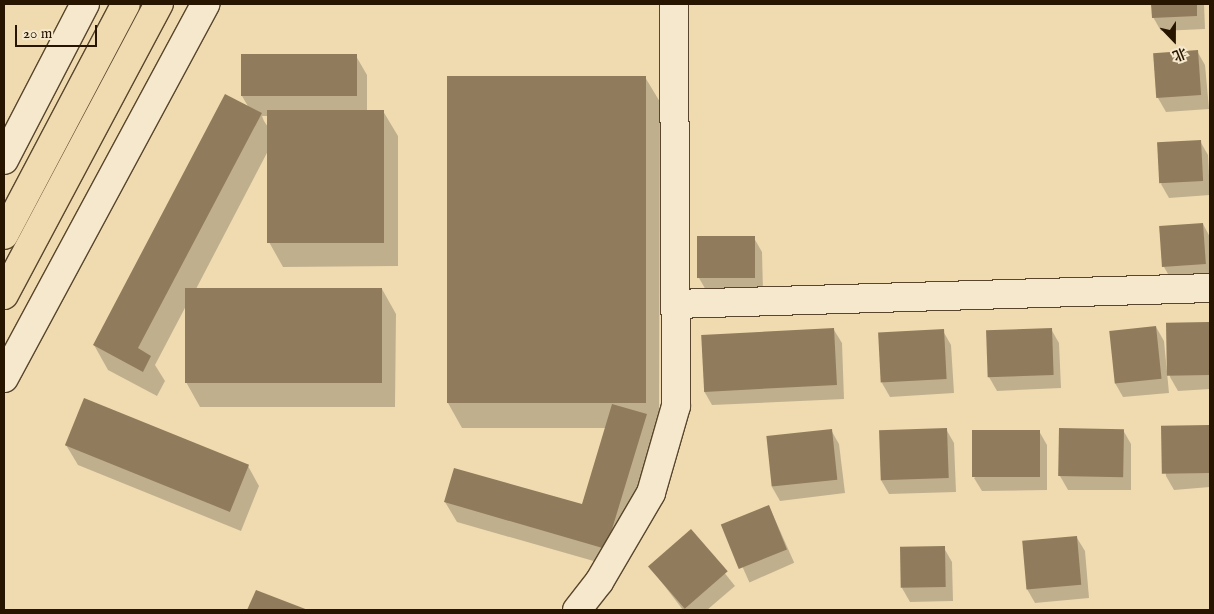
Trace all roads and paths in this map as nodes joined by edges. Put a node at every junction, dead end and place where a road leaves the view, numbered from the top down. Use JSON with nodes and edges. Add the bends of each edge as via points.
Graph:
{"nodes":[{"id":1,"x":85,"y":4,"type":"edge"},
{"id":2,"x":126,"y":4,"type":"edge"},
{"id":3,"x":160,"y":4,"type":"edge"},
{"id":4,"x":205,"y":4,"type":"edge"},
{"id":5,"x":674,"y":4,"type":"edge"},
{"id":6,"x":4,"y":160,"type":"edge"},
{"id":7,"x":4,"y":235,"type":"edge"},
{"id":8,"x":1210,"y":288,"type":"edge"},
{"id":9,"x":4,"y":295,"type":"edge"},
{"id":10,"x":675,"y":304,"type":"junction"},
{"id":11,"x":4,"y":378,"type":"edge"},
{"id":12,"x":578,"y":610,"type":"edge"}],
"edges":[{"from":1,"to":6,"type":"street"},
{"from":2,"to":7,"type":"main road"},
{"from":3,"to":9,"type":"main road"},
{"from":4,"to":11,"type":"street"},
{"from":5,"to":10,"type":"street"},
{"from":8,"to":10,"type":"street"},
{"from":10,"to":12,"type":"street","via":[[676,406],[651,493],[599,582]]}]}
